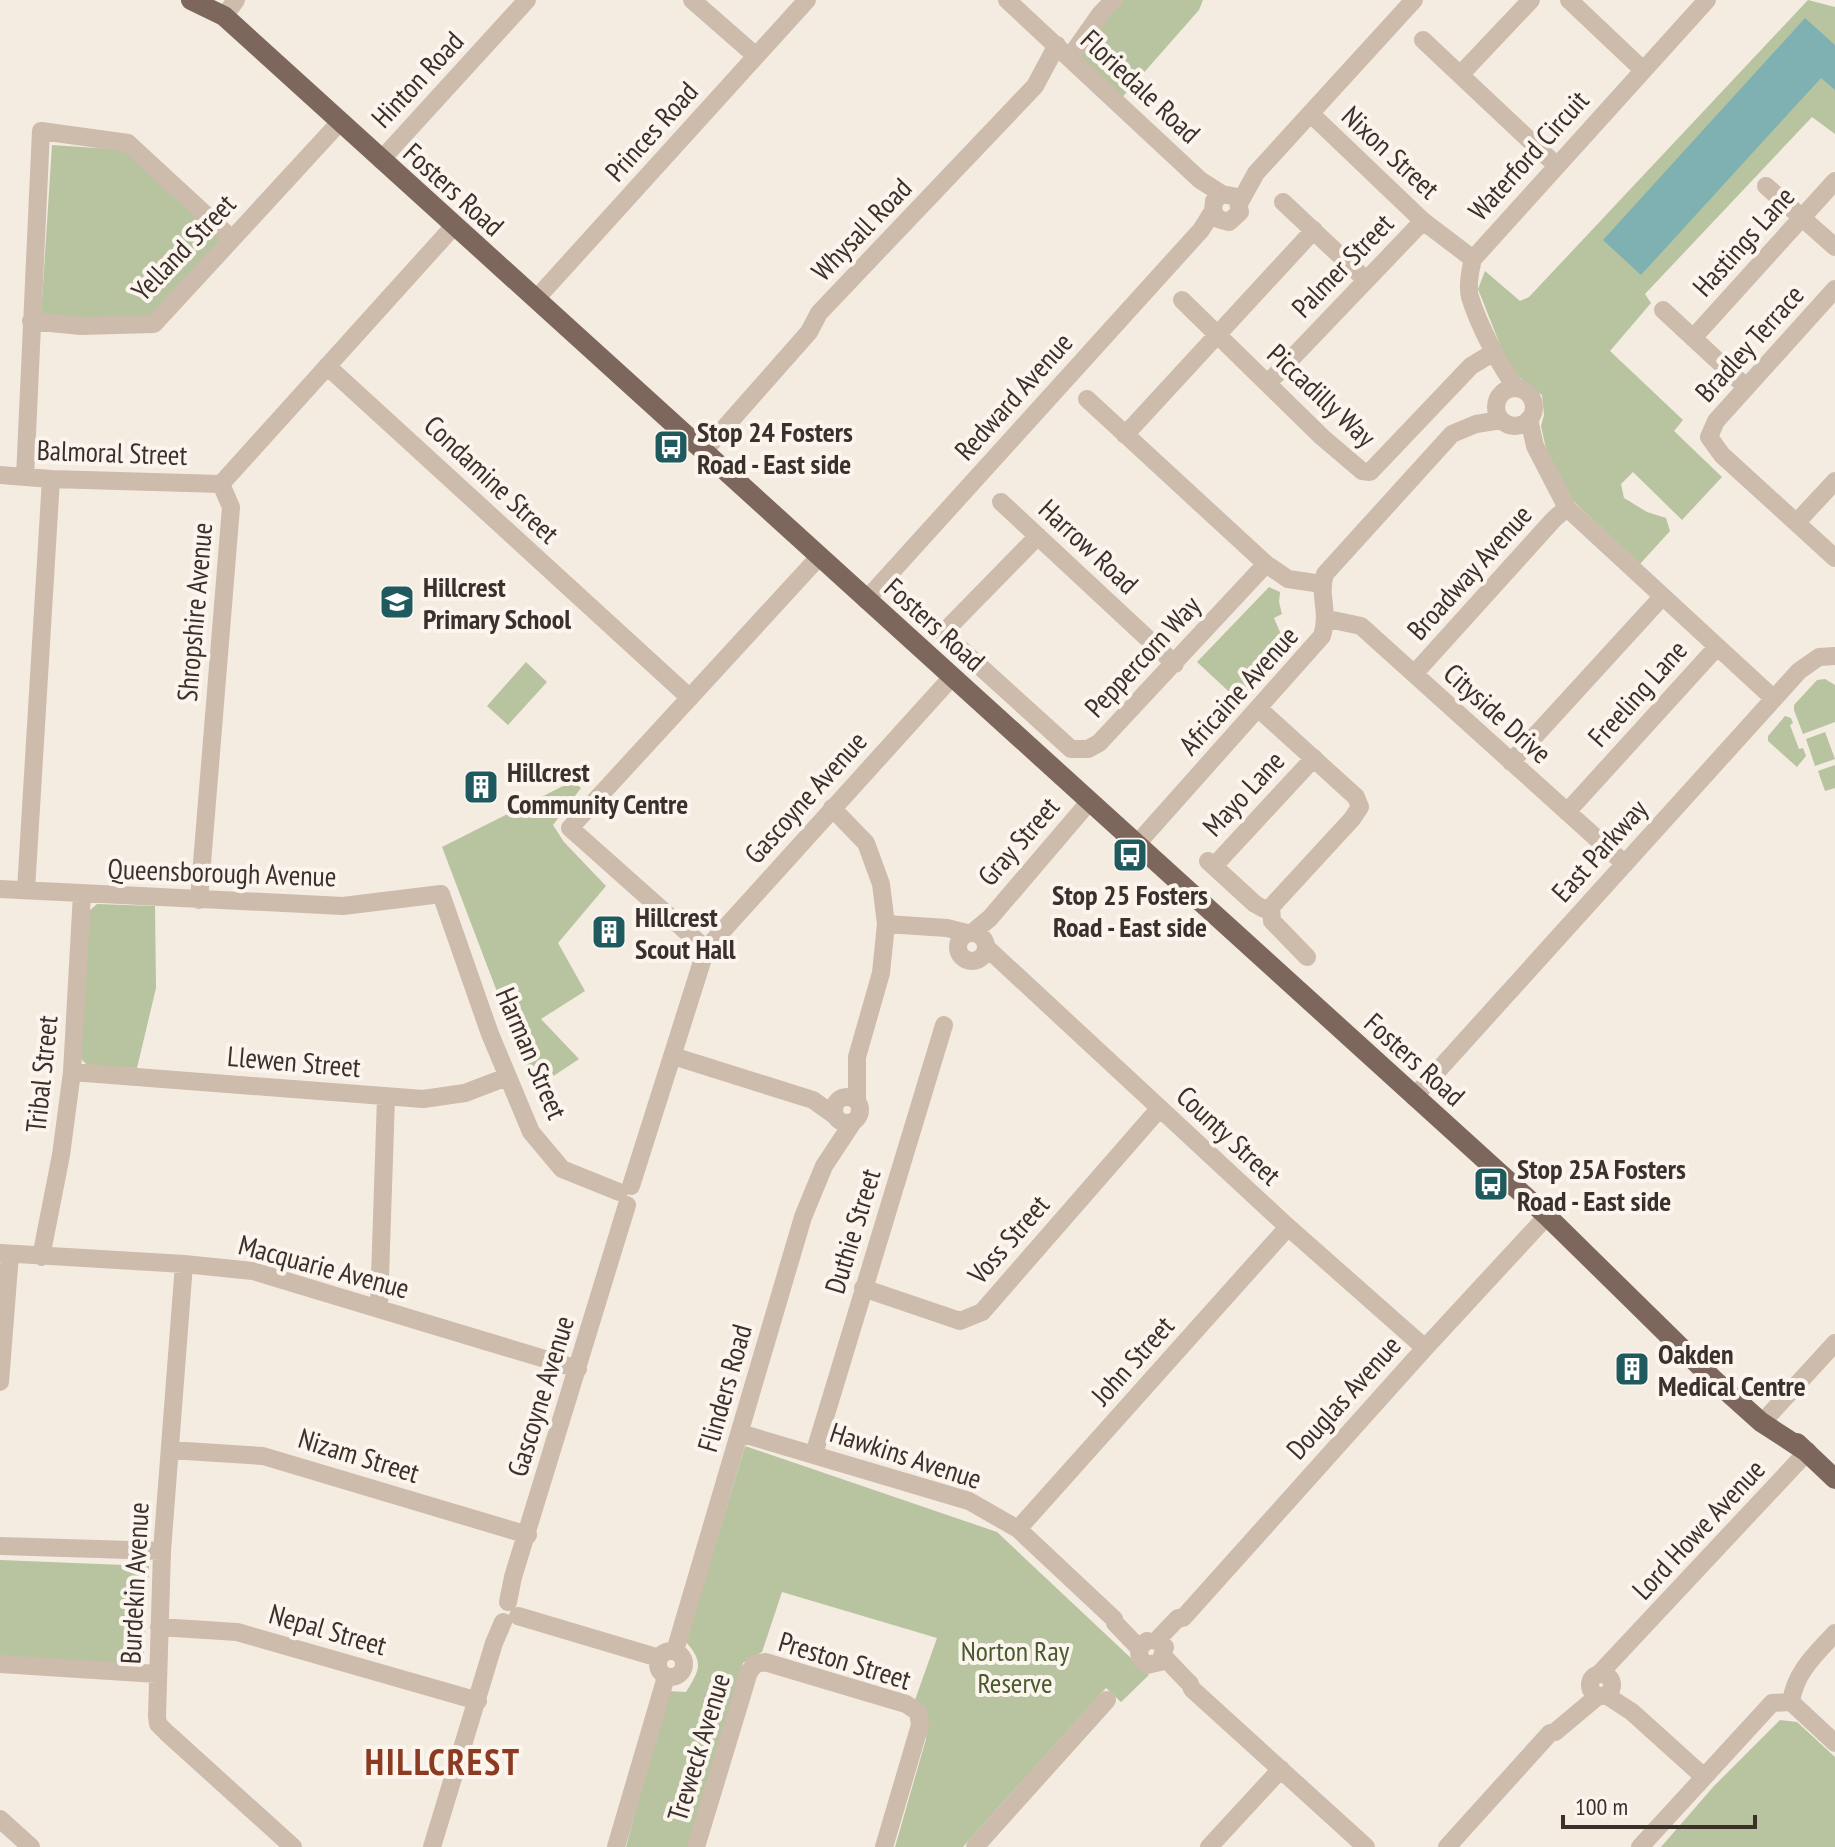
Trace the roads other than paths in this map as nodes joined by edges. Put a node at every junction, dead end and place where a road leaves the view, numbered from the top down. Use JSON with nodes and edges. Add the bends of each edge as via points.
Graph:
{"nodes":[{"id":1,"x":191,"y":0,"type":"edge"},
{"id":2,"x":527,"y":0,"type":"edge"},
{"id":3,"x":692,"y":0,"type":"edge"},
{"id":4,"x":807,"y":0,"type":"edge"},
{"id":5,"x":1007,"y":0,"type":"edge"},
{"id":6,"x":1114,"y":0,"type":"edge"},
{"id":7,"x":1414,"y":0,"type":"edge"},
{"id":8,"x":1531,"y":0,"type":"edge"},
{"id":9,"x":1569,"y":0,"type":"edge"},
{"id":10,"x":1707,"y":0,"type":"edge"},
{"id":11,"x":224,"y":7,"type":"edge"},
{"id":12,"x":1423,"y":40,"type":"dead end"},
{"id":13,"x":1063,"y":51,"type":"junction"},
{"id":14,"x":756,"y":56,"type":"junction"},
{"id":15,"x":1643,"y":70,"type":"junction"},
{"id":16,"x":1460,"y":75,"type":"junction"},
{"id":17,"x":1311,"y":114,"type":"junction"},
{"id":18,"x":339,"y":123,"type":"junction"},
{"id":19,"x":381,"y":160,"type":"junction"},
{"id":20,"x":1556,"y":165,"type":"junction"},
{"id":21,"x":1835,"y":181,"type":"edge"},
{"id":22,"x":1766,"y":186,"type":"dead end"},
{"id":23,"x":1283,"y":202,"type":"dead end"},
{"id":24,"x":1224,"y":204,"type":"junction"},
{"id":25,"x":1802,"y":218,"type":"junction"},
{"id":26,"x":1423,"y":221,"type":"junction"},
{"id":27,"x":453,"y":227,"type":"junction"},
{"id":28,"x":1314,"y":230,"type":"junction"},
{"id":29,"x":232,"y":239,"type":"junction"},
{"id":30,"x":1835,"y":247,"type":"edge"},
{"id":31,"x":1473,"y":259,"type":"junction"},
{"id":32,"x":1366,"y":280,"type":"junction"},
{"id":33,"x":1835,"y":289,"type":"edge"},
{"id":34,"x":536,"y":299,"type":"junction"},
{"id":35,"x":1182,"y":300,"type":"dead end"},
{"id":36,"x":1663,"y":310,"type":"dead end"},
{"id":37,"x":31,"y":321,"type":"junction"},
{"id":38,"x":1218,"y":336,"type":"junction"},
{"id":39,"x":1693,"y":338,"type":"junction"},
{"id":40,"x":1494,"y":352,"type":"junction"},
{"id":41,"x":327,"y":366,"type":"junction"},
{"id":42,"x":1268,"y":383,"type":"junction"},
{"id":43,"x":1746,"y":387,"type":"junction"},
{"id":44,"x":1087,"y":399,"type":"dead end"},
{"id":45,"x":1509,"y":409,"type":"junction"},
{"id":46,"x":1125,"y":435,"type":"junction"},
{"id":47,"x":704,"y":451,"type":"junction"},
{"id":48,"x":0,"y":475,"type":"edge"},
{"id":49,"x":25,"y":477,"type":"junction"},
{"id":50,"x":51,"y":479,"type":"junction"},
{"id":51,"x":1835,"y":481,"type":"edge"},
{"id":52,"x":221,"y":484,"type":"junction"},
{"id":53,"x":1001,"y":502,"type":"dead end"},
{"id":54,"x":1567,"y":508,"type":"junction"},
{"id":55,"x":1797,"y":522,"type":"junction"},
{"id":56,"x":1038,"y":536,"type":"junction"},
{"id":57,"x":819,"y":557,"type":"junction"},
{"id":58,"x":1835,"y":558,"type":"edge"},
{"id":59,"x":1266,"y":564,"type":"junction"},
{"id":60,"x":1322,"y":584,"type":"junction"},
{"id":61,"x":1662,"y":597,"type":"junction"},
{"id":62,"x":866,"y":600,"type":"junction"},
{"id":63,"x":1328,"y":619,"type":"junction"},
{"id":64,"x":1717,"y":647,"type":"junction"},
{"id":65,"x":1835,"y":656,"type":"edge"},
{"id":66,"x":1175,"y":664,"type":"junction"},
{"id":67,"x":1414,"y":674,"type":"junction"},
{"id":68,"x":952,"y":677,"type":"junction"},
{"id":69,"x":690,"y":698,"type":"junction"},
{"id":70,"x":1774,"y":699,"type":"junction"},
{"id":71,"x":1259,"y":709,"type":"junction"},
{"id":72,"x":1314,"y":758,"type":"junction"},
{"id":73,"x":1511,"y":762,"type":"junction"},
{"id":74,"x":1089,"y":802,"type":"junction"},
{"id":75,"x":832,"y":808,"type":"junction"},
{"id":76,"x":1567,"y":812,"type":"junction"},
{"id":77,"x":1136,"y":845,"type":"junction"},
{"id":78,"x":1625,"y":864,"type":"junction"},
{"id":79,"x":0,"y":889,"type":"edge"},
{"id":80,"x":26,"y":890,"type":"junction"},
{"id":81,"x":82,"y":894,"type":"junction"},
{"id":82,"x":441,"y":894,"type":"joint"},
{"id":83,"x":199,"y":900,"type":"junction"},
{"id":84,"x":1271,"y":907,"type":"junction"},
{"id":85,"x":886,"y":924,"type":"junction"},
{"id":86,"x":978,"y":946,"type":"junction"},
{"id":87,"x":706,"y":949,"type":"junction"},
{"id":88,"x":1307,"y":957,"type":"dead end"},
{"id":89,"x":944,"y":1025,"type":"dead end"},
{"id":90,"x":673,"y":1056,"type":"junction"},
{"id":91,"x":72,"y":1072,"type":"junction"},
{"id":92,"x":507,"y":1077,"type":"junction"},
{"id":93,"x":1414,"y":1097,"type":"junction"},
{"id":94,"x":386,"y":1098,"type":"junction"},
{"id":95,"x":844,"y":1109,"type":"junction"},
{"id":96,"x":1159,"y":1109,"type":"junction"},
{"id":97,"x":626,"y":1194,"type":"junction"},
{"id":98,"x":1547,"y":1216,"type":"junction"},
{"id":99,"x":1288,"y":1227,"type":"junction"},
{"id":100,"x":5,"y":1253,"type":"edge"},
{"id":101,"x":41,"y":1257,"type":"junction"},
{"id":102,"x":184,"y":1264,"type":"junction"},
{"id":103,"x":863,"y":1288,"type":"junction"},
{"id":104,"x":1633,"y":1299,"type":"junction"},
{"id":105,"x":379,"y":1307,"type":"junction"},
{"id":106,"x":1835,"y":1343,"type":"edge"},
{"id":107,"x":1425,"y":1348,"type":"junction"},
{"id":108,"x":578,"y":1369,"type":"junction"},
{"id":109,"x":0,"y":1382,"type":"edge"},
{"id":110,"x":1770,"y":1414,"type":"junction"},
{"id":111,"x":740,"y":1433,"type":"junction"},
{"id":112,"x":170,"y":1450,"type":"junction"},
{"id":113,"x":1807,"y":1452,"type":"junction"},
{"id":114,"x":814,"y":1454,"type":"junction"},
{"id":115,"x":1835,"y":1479,"type":"edge"},
{"id":116,"x":1018,"y":1529,"type":"junction"},
{"id":117,"x":528,"y":1535,"type":"junction"},
{"id":118,"x":0,"y":1546,"type":"edge"},
{"id":119,"x":162,"y":1551,"type":"junction"},
{"id":120,"x":510,"y":1614,"type":"junction"},
{"id":121,"x":159,"y":1627,"type":"junction"},
{"id":122,"x":1835,"y":1633,"type":"edge"},
{"id":123,"x":1154,"y":1650,"type":"junction"},
{"id":124,"x":667,"y":1654,"type":"junction"},
{"id":125,"x":0,"y":1664,"type":"edge"},
{"id":126,"x":755,"y":1664,"type":"joint"},
{"id":127,"x":157,"y":1674,"type":"junction"},
{"id":128,"x":1603,"y":1686,"type":"junction"},
{"id":129,"x":1107,"y":1700,"type":"dead end"},
{"id":130,"x":478,"y":1701,"type":"junction"},
{"id":131,"x":1791,"y":1702,"type":"junction"},
{"id":132,"x":1835,"y":1743,"type":"edge"},
{"id":133,"x":1281,"y":1769,"type":"junction"},
{"id":134,"x":1704,"y":1777,"type":"junction"},
{"id":135,"x":0,"y":1819,"type":"edge"},
{"id":136,"x":700,"y":1846,"type":"edge"},
{"id":137,"x":31,"y":1847,"type":"edge"},
{"id":138,"x":293,"y":1847,"type":"edge"},
{"id":139,"x":432,"y":1847,"type":"edge"},
{"id":140,"x":616,"y":1847,"type":"edge"},
{"id":141,"x":884,"y":1847,"type":"edge"},
{"id":142,"x":975,"y":1847,"type":"edge"},
{"id":143,"x":1209,"y":1847,"type":"edge"},
{"id":144,"x":1366,"y":1847,"type":"edge"},
{"id":145,"x":1447,"y":1847,"type":"edge"},
{"id":146,"x":1640,"y":1847,"type":"edge"}],
"edges":[{"from":1,"to":11,"type":"main road","name":"Fosters Road"},
{"from":2,"to":19,"type":"street","name":"Hinton Road"},
{"from":3,"to":14,"type":"street"},
{"from":4,"to":14,"type":"street","name":"Princes Road"},
{"from":5,"to":13,"type":"street","name":"Floriedale Road"},
{"from":6,"to":13,"type":"street","name":"Whysall Road"},
{"from":7,"to":17,"type":"street","name":"Redward Avenue"},
{"from":8,"to":16,"type":"street"},
{"from":9,"to":15,"type":"street"},
{"from":10,"to":15,"type":"street","name":"Waterford Circuit"},
{"from":11,"to":18,"type":"main road","name":"Fosters Road"},
{"from":12,"to":16,"type":"street"},
{"from":13,"to":24,"type":"street","name":"Floriedale Road"},
{"from":13,"to":47,"type":"street","name":"Whysall Road","via":[[819,313],[809,332]]},
{"from":14,"to":34,"type":"street","name":"Princes Road"},
{"from":15,"to":20,"type":"street","name":"Waterford Circuit"},
{"from":16,"to":20,"type":"street"},
{"from":17,"to":24,"type":"street","name":"Redward Avenue"},
{"from":17,"to":26,"type":"street","name":"Nixon Street"},
{"from":18,"to":19,"type":"main road","name":"Fosters Road"},
{"from":18,"to":29,"type":"street","name":"Yelland Street"},
{"from":19,"to":27,"type":"main road","name":"Fosters Road"},
{"from":20,"to":31,"type":"street","name":"Waterford Circuit"},
{"from":21,"to":25,"type":"street","name":"Hastings Lane"},
{"from":22,"to":25,"type":"street"},
{"from":23,"to":28,"type":"street"},
{"from":24,"to":62,"type":"street","name":"Redward Avenue"},
{"from":25,"to":30,"type":"street"},
{"from":25,"to":39,"type":"street","name":"Hastings Lane"},
{"from":26,"to":31,"type":"street","name":"Nixon Street"},
{"from":26,"to":32,"type":"street","name":"Palmer Street"},
{"from":27,"to":34,"type":"main road","name":"Fosters Road"},
{"from":27,"to":41,"type":"street","name":"Shropshire Avenue"},
{"from":28,"to":32,"type":"street"},
{"from":28,"to":38,"type":"street"},
{"from":29,"to":37,"type":"street","name":"Yelland Street","via":[[154,324]]},
{"from":29,"to":37,"type":"street","via":[[128,143],[41,131]]},
{"from":31,"to":40,"type":"street","name":"Waterford Circuit","via":[[1470,295]]},
{"from":32,"to":42,"type":"street","name":"Palmer Street"},
{"from":33,"to":43,"type":"street","name":"Bradley Terrace"},
{"from":34,"to":47,"type":"main road","name":"Fosters Road"},
{"from":35,"to":38,"type":"street","name":"Piccadilly Way"},
{"from":36,"to":39,"type":"street"},
{"from":37,"to":49,"type":"street"},
{"from":38,"to":42,"type":"street","name":"Piccadilly Way"},
{"from":38,"to":46,"type":"street"},
{"from":39,"to":43,"type":"street"},
{"from":40,"to":42,"type":"street","name":"Piccadilly Way","via":[[1471,366],[1370,472],[1362,471]]},
{"from":40,"to":45,"type":"street","name":"Waterford Circuit","via":[[1505,372]]},
{"from":41,"to":52,"type":"street","name":"Shropshire Avenue"},
{"from":41,"to":69,"type":"street","name":"Condamine Street"},
{"from":43,"to":55,"type":"street","name":"Bradley Terrace","via":[[1709,437]]},
{"from":44,"to":46,"type":"street"},
{"from":45,"to":54,"type":"street","name":"Waterford Circuit"},
{"from":45,"to":60,"type":"street","via":[[1452,434],[1325,574]]},
{"from":46,"to":59,"type":"street"},
{"from":47,"to":57,"type":"main road","name":"Fosters Road"},
{"from":48,"to":49,"type":"street","name":"Balmoral Street"},
{"from":49,"to":50,"type":"street","name":"Balmoral Street"},
{"from":50,"to":52,"type":"street","name":"Balmoral Street"},
{"from":50,"to":80,"type":"street"},
{"from":51,"to":55,"type":"street"},
{"from":52,"to":83,"type":"street","name":"Shropshire Avenue","via":[[231,507]]},
{"from":53,"to":56,"type":"street","name":"Harrow Road"},
{"from":54,"to":61,"type":"street","name":"Waterford Circuit"},
{"from":54,"to":67,"type":"street","name":"Broadway Avenue"},
{"from":55,"to":58,"type":"street"},
{"from":56,"to":66,"type":"street","name":"Harrow Road"},
{"from":56,"to":66,"type":"street","name":"Peppercorn Way","via":[[943,633],[1071,749],[1099,743]]},
{"from":57,"to":62,"type":"main road","name":"Fosters Road"},
{"from":57,"to":69,"type":"street"},
{"from":59,"to":60,"type":"street","via":[[1288,579]]},
{"from":59,"to":66,"type":"street","name":"Peppercorn Way"},
{"from":60,"to":63,"type":"street","name":"Africaine Avenue"},
{"from":61,"to":64,"type":"street","name":"Waterford Circuit"},
{"from":61,"to":73,"type":"street"},
{"from":62,"to":68,"type":"main road","name":"Fosters Road"},
{"from":63,"to":67,"type":"street","name":"Cityside Drive","via":[[1361,626]]},
{"from":63,"to":71,"type":"street","name":"Africaine Avenue","via":[[1307,656]]},
{"from":64,"to":70,"type":"street","name":"Waterford Circuit"},
{"from":64,"to":76,"type":"street","name":"Freeling Lane"},
{"from":65,"to":70,"type":"street","name":"East Parkway","via":[[1819,657],[1799,671]]},
{"from":67,"to":73,"type":"street","name":"Cityside Drive"},
{"from":68,"to":74,"type":"main road","name":"Fosters Road"},
{"from":68,"to":75,"type":"street","name":"Gascoyne Avenue"},
{"from":69,"to":87,"type":"street","via":[[570,828]]},
{"from":70,"to":78,"type":"street","name":"East Parkway"},
{"from":71,"to":72,"type":"street"},
{"from":71,"to":77,"type":"street","name":"Africaine Avenue"},
{"from":72,"to":84,"type":"street","via":[[1360,807]]},
{"from":72,"to":84,"type":"street","name":"Mayo Lane","via":[[1211,864],[1255,904]]},
{"from":73,"to":76,"type":"street","name":"Cityside Drive"},
{"from":74,"to":77,"type":"main road","name":"Fosters Road"},
{"from":74,"to":86,"type":"street","name":"Gray Street","via":[[990,918]]},
{"from":75,"to":85,"type":"street","name":"Flinders Road","via":[[866,843],[881,884]]},
{"from":75,"to":87,"type":"street","name":"Gascoyne Avenue"},
{"from":76,"to":78,"type":"street","name":"Cityside Drive"},
{"from":77,"to":93,"type":"main road","name":"Fosters Road"},
{"from":78,"to":93,"type":"street","name":"East Parkway"},
{"from":79,"to":80,"type":"street","name":"Queensborough Avenue"},
{"from":80,"to":81,"type":"street","name":"Queensborough Avenue"},
{"from":81,"to":83,"type":"street","name":"Queensborough Avenue"},
{"from":81,"to":91,"type":"street","name":"Tribal Street"},
{"from":82,"to":83,"type":"street","name":"Queensborough Avenue","via":[[343,906]]},
{"from":82,"to":92,"type":"street","name":"Harman Street"},
{"from":84,"to":88,"type":"street","via":[[1279,931]]},
{"from":85,"to":86,"type":"street","name":"County Street","via":[[947,928]]},
{"from":85,"to":95,"type":"street","name":"Flinders Road","via":[[881,973]]},
{"from":86,"to":96,"type":"street","name":"County Street"},
{"from":87,"to":90,"type":"street","name":"Gascoyne Avenue"},
{"from":89,"to":103,"type":"street","name":"Duthie Street"},
{"from":90,"to":95,"type":"street"},
{"from":90,"to":97,"type":"street","name":"Gascoyne Avenue"},
{"from":91,"to":94,"type":"street","name":"Llewen Street"},
{"from":91,"to":101,"type":"street","name":"Tribal Street"},
{"from":92,"to":94,"type":"street","name":"Llewen Street","via":[[465,1093]]},
{"from":92,"to":97,"type":"street","name":"Harman Street","via":[[531,1132],[562,1169]]},
{"from":93,"to":98,"type":"main road","name":"Fosters Road"},
{"from":94,"to":105,"type":"street"},
{"from":95,"to":111,"type":"street","name":"Flinders Road","via":[[837,1144],[803,1217]]},
{"from":96,"to":99,"type":"street","name":"County Street"},
{"from":96,"to":103,"type":"street","name":"Voss Street","via":[[982,1312],[960,1321]]},
{"from":97,"to":108,"type":"street","name":"Gascoyne Avenue"},
{"from":98,"to":104,"type":"main road","name":"Fosters Road"},
{"from":98,"to":107,"type":"street","name":"Douglas Avenue"},
{"from":99,"to":107,"type":"street","name":"County Street"},
{"from":99,"to":116,"type":"street","name":"John Street"},
{"from":100,"to":101,"type":"street","name":"Macquarie Avenue"},
{"from":100,"to":109,"type":"street"},
{"from":101,"to":102,"type":"street","name":"Macquarie Avenue"},
{"from":102,"to":105,"type":"street","name":"Macquarie Avenue","via":[[253,1271]]},
{"from":102,"to":112,"type":"street","name":"Burdekin Avenue"},
{"from":103,"to":114,"type":"street","name":"Duthie Street"},
{"from":104,"to":110,"type":"main road","name":"Fosters Road"},
{"from":104,"to":113,"type":"main road","name":"Fosters Road","via":[[1761,1422]]},
{"from":105,"to":108,"type":"street","name":"Macquarie Avenue"},
{"from":106,"to":110,"type":"street"},
{"from":107,"to":123,"type":"street","name":"Douglas Avenue"},
{"from":108,"to":117,"type":"street","name":"Gascoyne Avenue"},
{"from":110,"to":113,"type":"main road","name":"Fosters Road"},
{"from":111,"to":114,"type":"street","name":"Hawkins Avenue"},
{"from":111,"to":124,"type":"street","name":"Flinders Road"},
{"from":112,"to":117,"type":"street","name":"Nizam Street","via":[[263,1456]]},
{"from":112,"to":119,"type":"street","name":"Burdekin Avenue"},
{"from":113,"to":115,"type":"main road","name":"Fosters Road"},
{"from":113,"to":128,"type":"street","name":"Lord Howe Avenue","via":[[1625,1644]]},
{"from":114,"to":116,"type":"street","name":"Hawkins Avenue","via":[[969,1501]]},
{"from":116,"to":123,"type":"street","name":"Hawkins Avenue","via":[[1115,1623]]},
{"from":117,"to":120,"type":"street","name":"Gascoyne Avenue","via":[[513,1577]]},
{"from":118,"to":119,"type":"street"},
{"from":119,"to":121,"type":"street","name":"Burdekin Avenue"},
{"from":120,"to":124,"type":"street"},
{"from":120,"to":130,"type":"street","name":"Gascoyne Avenue","via":[[494,1643]]},
{"from":121,"to":127,"type":"street","name":"Burdekin Avenue"},
{"from":121,"to":130,"type":"street","name":"Nepal Street","via":[[237,1632]]},
{"from":122,"to":131,"type":"street","via":[[1800,1673]]},
{"from":123,"to":133,"type":"street","name":"Hawkins Avenue"},
{"from":124,"to":140,"type":"street","name":"Flinders Road","via":[[683,1658],[683,1671],[666,1677]]},
{"from":125,"to":127,"type":"street"},
{"from":126,"to":136,"type":"street","name":"Treweck Avenue"},
{"from":126,"to":141,"type":"street","name":"Preston Street","via":[[765,1662],[918,1712],[920,1725]]},
{"from":127,"to":138,"type":"street","name":"Burdekin Avenue","via":[[158,1724]]},
{"from":128,"to":134,"type":"street"},
{"from":128,"to":145,"type":"street","name":"Lord Howe Avenue","via":[[1550,1733]]},
{"from":129,"to":142,"type":"street"},
{"from":130,"to":139,"type":"street","name":"Gascoyne Avenue"},
{"from":131,"to":132,"type":"street"},
{"from":131,"to":134,"type":"street","via":[[1772,1703]]},
{"from":133,"to":143,"type":"street"},
{"from":133,"to":144,"type":"street","name":"Hawkins Avenue"},
{"from":134,"to":146,"type":"street"},
{"from":135,"to":137,"type":"street"}]}
